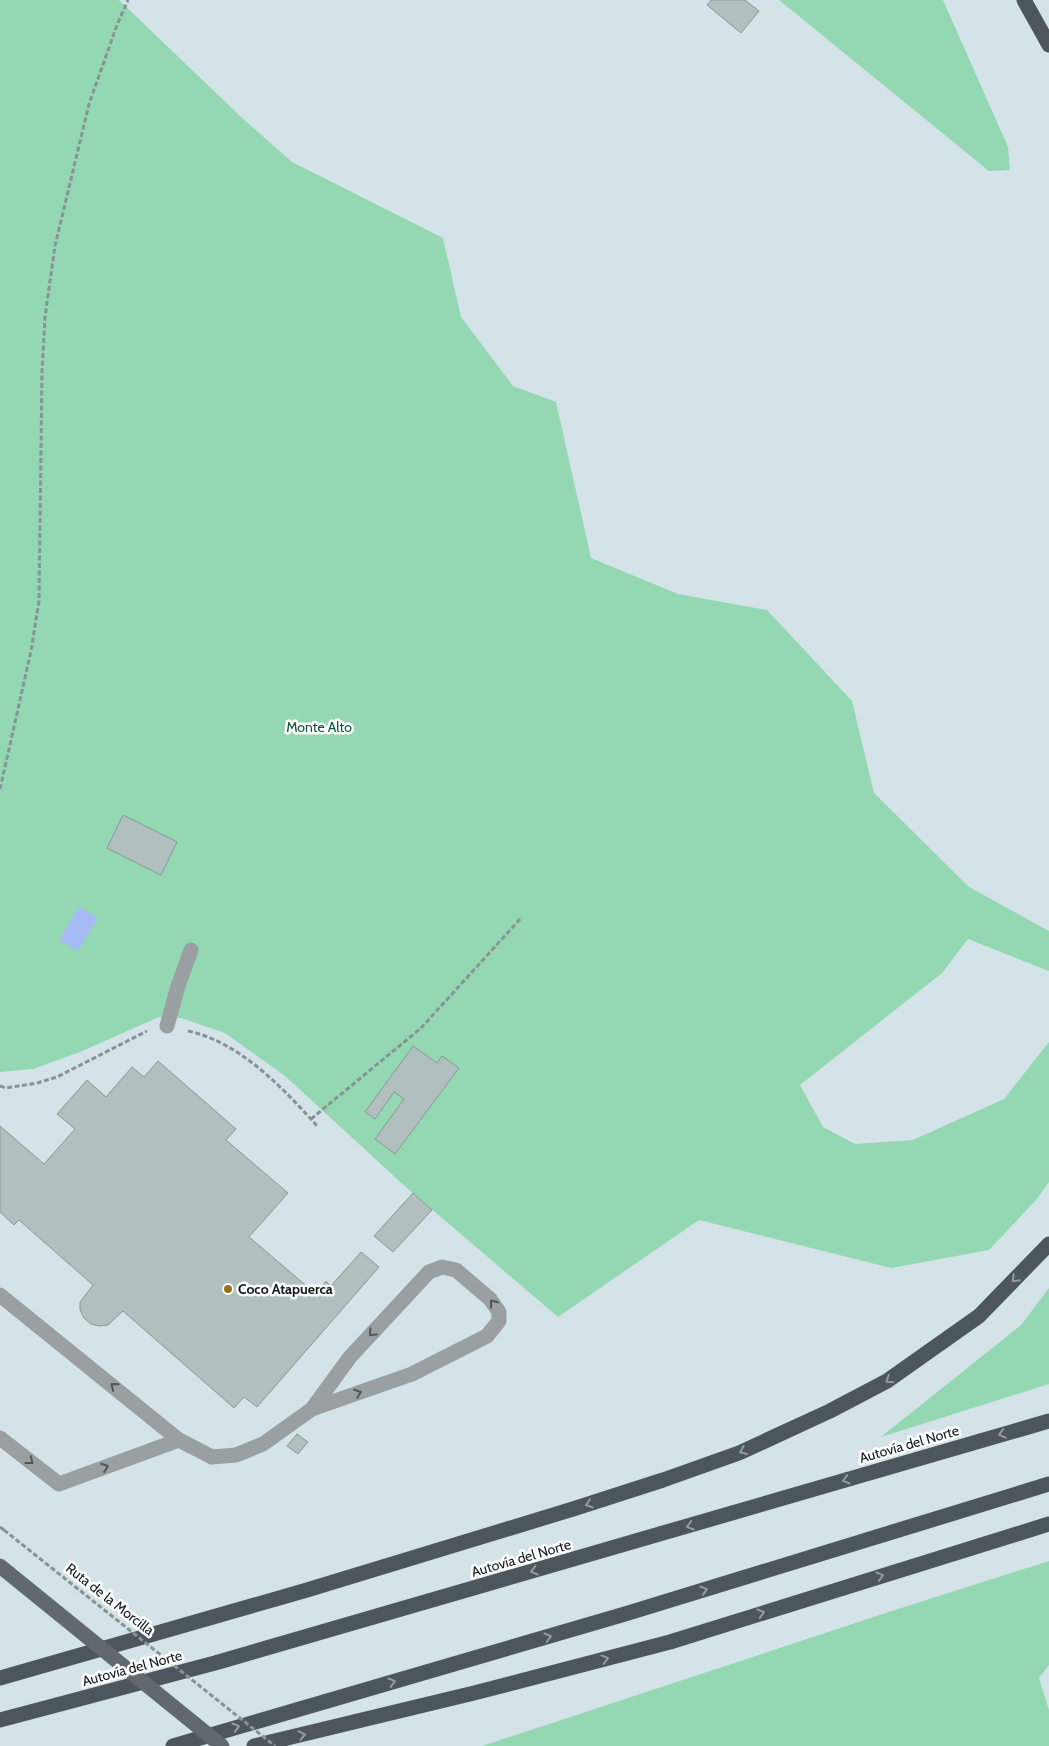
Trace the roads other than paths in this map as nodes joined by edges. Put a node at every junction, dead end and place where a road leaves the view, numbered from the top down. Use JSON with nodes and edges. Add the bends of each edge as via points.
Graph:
{"nodes":[{"id":1,"x":1024,"y":0,"type":"edge"},
{"id":2,"x":1049,"y":45,"type":"edge"},
{"id":3,"x":191,"y":950,"type":"dead end"},
{"id":4,"x":167,"y":1026,"type":"road end"},
{"id":5,"x":1049,"y":1244,"type":"edge"},
{"id":6,"x":0,"y":1295,"type":"edge"},
{"id":7,"x":312,"y":1409,"type":"junction"},
{"id":8,"x":1049,"y":1421,"type":"edge"},
{"id":9,"x":179,"y":1440,"type":"junction"},
{"id":10,"x":2,"y":1443,"type":"edge"},
{"id":11,"x":1049,"y":1484,"type":"edge"},
{"id":12,"x":1049,"y":1524,"type":"edge"},
{"id":13,"x":0,"y":1566,"type":"edge"},
{"id":14,"x":0,"y":1678,"type":"edge"},
{"id":15,"x":0,"y":1720,"type":"edge"},
{"id":16,"x":173,"y":1746,"type":"edge"},
{"id":17,"x":222,"y":1746,"type":"edge"},
{"id":18,"x":254,"y":1746,"type":"edge"}],
"edges":[{"from":1,"to":2,"type":"highway"},
{"from":3,"to":4,"type":"lane"},
{"from":5,"to":14,"type":"highway","one_way":true,"via":[[979,1316],[887,1382],[739,1453],[618,1494],[307,1590]]},
{"from":9,"to":6,"type":"lane","one_way":true},
{"from":7,"to":7,"type":"lane","one_way":true,"via":[[412,1374],[486,1336],[499,1321],[499,1312],[490,1299],[456,1270],[442,1267],[429,1272],[350,1357]]},
{"from":7,"to":9,"type":"lane","via":[[263,1444],[236,1455],[212,1456]]},
{"from":8,"to":15,"type":"highway","name":"Autovía del Norte","one_way":true,"via":[[214,1663]]},
{"from":10,"to":9,"type":"lane","one_way":true,"via":[[59,1484]]},
{"from":16,"to":11,"type":"highway","one_way":true,"via":[[625,1614]]},
{"from":18,"to":12,"type":"highway","one_way":true,"via":[[670,1642]]},
{"from":13,"to":17,"type":"main road","bridge":true}]}
